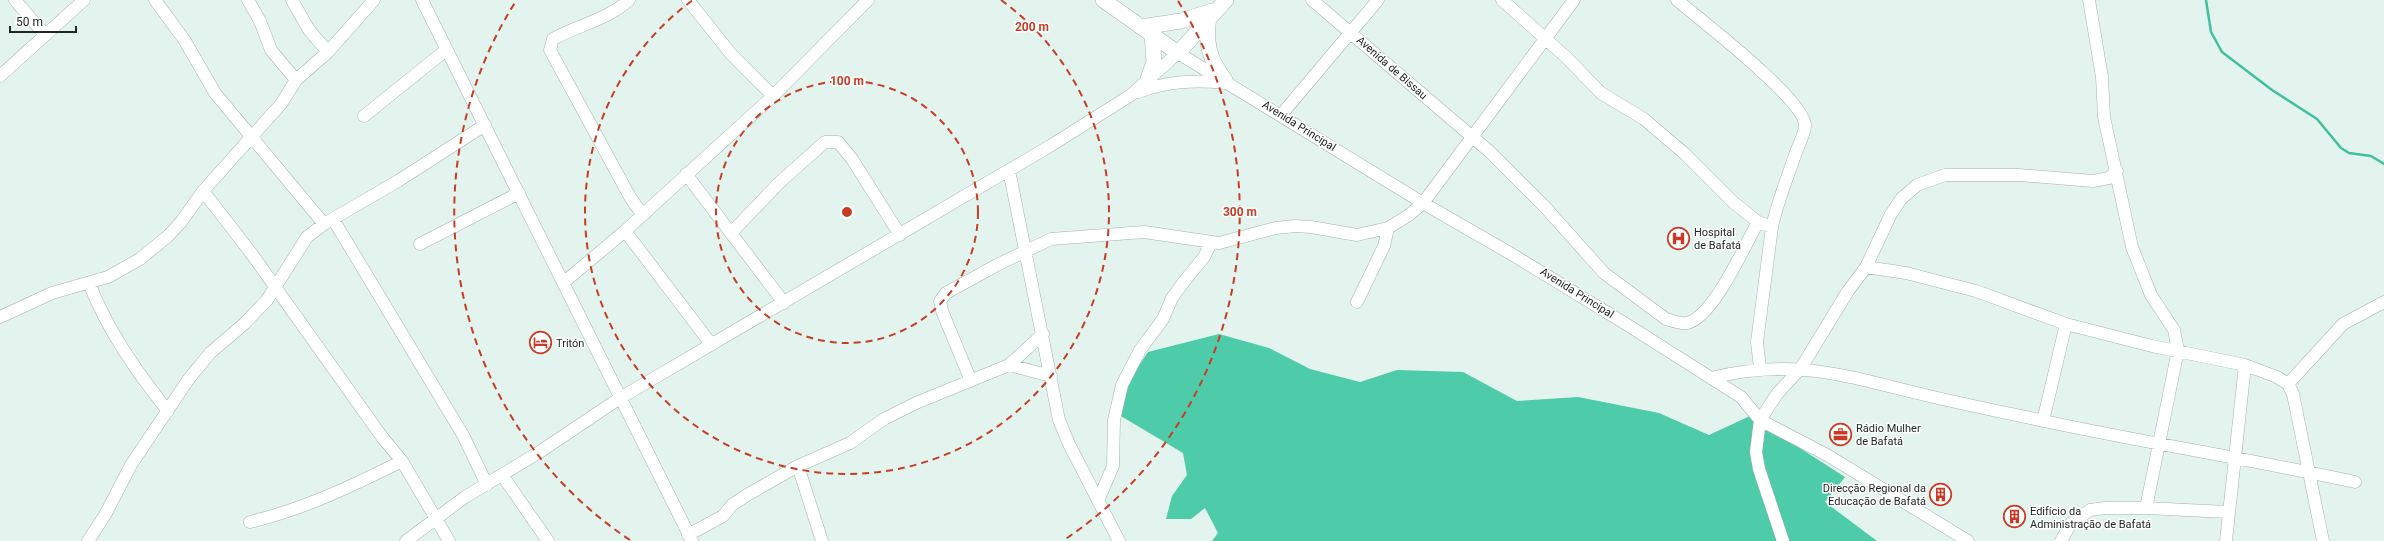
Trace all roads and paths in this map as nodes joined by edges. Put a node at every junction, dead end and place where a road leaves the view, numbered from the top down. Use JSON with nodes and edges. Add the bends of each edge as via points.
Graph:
{"nodes":[{"id":1,"x":15,"y":0,"type":"edge"},
{"id":2,"x":84,"y":0,"type":"edge"},
{"id":3,"x":155,"y":0,"type":"edge"},
{"id":4,"x":248,"y":0,"type":"edge"},
{"id":5,"x":292,"y":0,"type":"edge"},
{"id":6,"x":374,"y":0,"type":"edge"},
{"id":7,"x":422,"y":0,"type":"edge"},
{"id":8,"x":629,"y":0,"type":"edge"},
{"id":9,"x":688,"y":0,"type":"edge"},
{"id":10,"x":868,"y":0,"type":"edge"},
{"id":11,"x":1103,"y":0,"type":"edge"},
{"id":12,"x":1312,"y":0,"type":"edge"},
{"id":13,"x":1378,"y":0,"type":"edge"},
{"id":14,"x":1502,"y":0,"type":"edge"},
{"id":15,"x":1574,"y":0,"type":"edge"},
{"id":16,"x":1677,"y":0,"type":"edge"},
{"id":17,"x":2089,"y":0,"type":"edge"},
{"id":18,"x":1217,"y":9,"type":"edge"},
{"id":19,"x":1146,"y":31,"type":"junction"},
{"id":20,"x":1351,"y":32,"type":"junction"},
{"id":21,"x":45,"y":35,"type":"junction"},
{"id":22,"x":1544,"y":37,"type":"junction"},
{"id":23,"x":446,"y":50,"type":"junction"},
{"id":24,"x":328,"y":52,"type":"junction"},
{"id":25,"x":1178,"y":52,"type":"junction"},
{"id":26,"x":0,"y":76,"type":"edge"},
{"id":27,"x":1148,"y":79,"type":"junction"},
{"id":28,"x":296,"y":80,"type":"junction"},
{"id":29,"x":1227,"y":82,"type":"junction"},
{"id":30,"x":1131,"y":95,"type":"junction"},
{"id":31,"x":773,"y":96,"type":"junction"},
{"id":32,"x":1281,"y":115,"type":"junction"},
{"id":33,"x":364,"y":116,"type":"dead end"},
{"id":34,"x":485,"y":125,"type":"junction"},
{"id":35,"x":253,"y":136,"type":"junction"},
{"id":36,"x":1471,"y":137,"type":"junction"},
{"id":37,"x":1009,"y":170,"type":"junction"},
{"id":38,"x":2117,"y":171,"type":"junction"},
{"id":39,"x":686,"y":174,"type":"junction"},
{"id":40,"x":203,"y":192,"type":"junction"},
{"id":41,"x":519,"y":193,"type":"junction"},
{"id":42,"x":1423,"y":203,"type":"junction"},
{"id":43,"x":642,"y":214,"type":"junction"},
{"id":44,"x":329,"y":221,"type":"junction"},
{"id":45,"x":1758,"y":222,"type":"junction"},
{"id":46,"x":1772,"y":227,"type":"junction"},
{"id":47,"x":1388,"y":228,"type":"junction"},
{"id":48,"x":625,"y":231,"type":"junction"},
{"id":49,"x":731,"y":233,"type":"junction"},
{"id":50,"x":900,"y":234,"type":"junction"},
{"id":51,"x":1210,"y":243,"type":"junction"},
{"id":52,"x":420,"y":244,"type":"dead end"},
{"id":53,"x":1026,"y":250,"type":"junction"},
{"id":54,"x":1866,"y":267,"type":"junction"},
{"id":55,"x":89,"y":283,"type":"junction"},
{"id":56,"x":564,"y":283,"type":"junction"},
{"id":57,"x":275,"y":287,"type":"junction"},
{"id":58,"x":1357,"y":302,"type":"dead end"},
{"id":59,"x":2384,"y":302,"type":"edge"},
{"id":60,"x":784,"y":303,"type":"junction"},
{"id":61,"x":2,"y":313,"type":"edge"},
{"id":62,"x":2066,"y":324,"type":"junction"},
{"id":63,"x":1043,"y":334,"type":"junction"},
{"id":64,"x":712,"y":344,"type":"junction"},
{"id":65,"x":2178,"y":350,"type":"junction"},
{"id":66,"x":1009,"y":365,"type":"junction"},
{"id":67,"x":2245,"y":365,"type":"junction"},
{"id":68,"x":1760,"y":368,"type":"junction"},
{"id":69,"x":1801,"y":368,"type":"junction"},
{"id":70,"x":1051,"y":376,"type":"junction"},
{"id":71,"x":1711,"y":378,"type":"junction"},
{"id":72,"x":971,"y":381,"type":"junction"},
{"id":73,"x":2288,"y":384,"type":"junction"},
{"id":74,"x":620,"y":398,"type":"junction"},
{"id":75,"x":168,"y":411,"type":"junction"},
{"id":76,"x":1760,"y":420,"type":"junction"},
{"id":77,"x":2043,"y":421,"type":"junction"},
{"id":78,"x":2158,"y":445,"type":"junction"},
{"id":79,"x":2235,"y":459,"type":"junction"},
{"id":80,"x":402,"y":461,"type":"junction"},
{"id":81,"x":798,"y":466,"type":"junction"},
{"id":82,"x":2310,"y":474,"type":"junction"},
{"id":83,"x":502,"y":475,"type":"junction"},
{"id":84,"x":2355,"y":482,"type":"dead end"},
{"id":85,"x":487,"y":485,"type":"junction"},
{"id":86,"x":1098,"y":501,"type":"junction"},
{"id":87,"x":2146,"y":508,"type":"junction"},
{"id":88,"x":2227,"y":512,"type":"junction"},
{"id":89,"x":434,"y":518,"type":"junction"},
{"id":90,"x":250,"y":522,"type":"dead end"},
{"id":91,"x":690,"y":538,"type":"edge"},
{"id":92,"x":88,"y":541,"type":"edge"},
{"id":93,"x":406,"y":541,"type":"edge"},
{"id":94,"x":449,"y":541,"type":"edge"},
{"id":95,"x":548,"y":541,"type":"edge"},
{"id":96,"x":822,"y":541,"type":"edge"},
{"id":97,"x":1118,"y":541,"type":"edge"},
{"id":98,"x":1783,"y":541,"type":"edge"},
{"id":99,"x":1968,"y":541,"type":"edge"},
{"id":100,"x":2061,"y":541,"type":"edge"},
{"id":101,"x":2226,"y":541,"type":"edge"},
{"id":102,"x":2323,"y":541,"type":"edge"}],
"edges":[{"from":1,"to":21,"type":"street"},
{"from":2,"to":21,"type":"street"},
{"from":3,"to":35,"type":"street","via":[[185,41],[215,94]]},
{"from":4,"to":28,"type":"street","via":[[260,21],[271,50]]},
{"from":5,"to":24,"type":"street","via":[[309,30]]},
{"from":6,"to":24,"type":"street"},
{"from":7,"to":23,"type":"street"},
{"from":8,"to":43,"type":"street","via":[[616,12],[553,39],[550,50],[630,198]]},
{"from":9,"to":31,"type":"street","via":[[731,54]]},
{"from":10,"to":31,"type":"street"},
{"from":11,"to":19,"type":"main road"},
{"from":12,"to":20,"type":"street","name":"Avenida de Bissau"},
{"from":13,"to":20,"type":"street"},
{"from":14,"to":22,"type":"street"},
{"from":15,"to":22,"type":"street"},
{"from":16,"to":46,"type":"street","via":[[1772,81],[1798,107],[1804,118],[1802,134]]},
{"from":17,"to":38,"type":"street","via":[[2102,77],[2104,117]]},
{"from":18,"to":19,"type":"main road"},
{"from":18,"to":25,"type":"main road"},
{"from":18,"to":29,"type":"main road","via":[[1206,34],[1207,47],[1214,65]]},
{"from":19,"to":25,"type":"main road"},
{"from":19,"to":27,"type":"main road","via":[[1154,62]]},
{"from":20,"to":32,"type":"street"},
{"from":20,"to":36,"type":"street","name":"Avenida de Bissau"},
{"from":21,"to":26,"type":"street"},
{"from":22,"to":36,"type":"street"},
{"from":22,"to":45,"type":"street","via":[[1601,93],[1644,119]]},
{"from":23,"to":33,"type":"street"},
{"from":23,"to":34,"type":"street"},
{"from":24,"to":28,"type":"street"},
{"from":25,"to":27,"type":"street"},
{"from":25,"to":29,"type":"street","name":"Avenida Principal"},
{"from":27,"to":30,"type":"street"},
{"from":28,"to":35,"type":"street","via":[[281,104]]},
{"from":29,"to":30,"type":"street","via":[[1179,81],[1157,85]]},
{"from":29,"to":32,"type":"street","name":"Avenida Principal"},
{"from":30,"to":37,"type":"street"},
{"from":31,"to":39,"type":"street"},
{"from":32,"to":42,"type":"street","name":"Avenida Principal"},
{"from":34,"to":41,"type":"street"},
{"from":34,"to":44,"type":"street","via":[[398,181]]},
{"from":35,"to":40,"type":"street"},
{"from":35,"to":44,"type":"street"},
{"from":36,"to":42,"type":"street"},
{"from":36,"to":45,"type":"street","name":"Avenida de Bissau","via":[[1545,207],[1604,272],[1652,310],[1677,323],[1687,323],[1699,317],[1711,305]]},
{"from":37,"to":50,"type":"street"},
{"from":37,"to":53,"type":"street"},
{"from":38,"to":54,"type":"street","via":[[2100,181],[1990,174],[1930,178],[1901,199],[1891,214]]},
{"from":38,"to":65,"type":"street","via":[[2132,247],[2139,268],[2151,295],[2174,330]]},
{"from":39,"to":43,"type":"street"},
{"from":39,"to":49,"type":"street"},
{"from":40,"to":55,"type":"street","via":[[181,222],[153,248],[108,277]]},
{"from":40,"to":57,"type":"street"},
{"from":41,"to":52,"type":"street"},
{"from":41,"to":56,"type":"street"},
{"from":42,"to":47,"type":"street"},
{"from":42,"to":71,"type":"street","name":"Avenida Principal","via":[[1567,286]]},
{"from":43,"to":48,"type":"street"},
{"from":44,"to":57,"type":"street","via":[[307,237]]},
{"from":44,"to":85,"type":"street","via":[[463,435]]},
{"from":45,"to":46,"type":"street"},
{"from":46,"to":68,"type":"street","via":[[1757,342]]},
{"from":47,"to":51,"type":"street","via":[[1357,235],[1295,226]]},
{"from":47,"to":58,"type":"street","via":[[1384,246]]},
{"from":48,"to":56,"type":"street"},
{"from":48,"to":64,"type":"street"},
{"from":49,"to":50,"type":"street","via":[[781,181],[825,142],[832,141],[838,142],[852,159]]},
{"from":49,"to":60,"type":"street"},
{"from":50,"to":60,"type":"street"},
{"from":51,"to":53,"type":"street","via":[[1167,234],[1120,232],[1051,239]]},
{"from":51,"to":86,"type":"street","via":[[1204,257],[1172,298],[1122,385],[1114,420],[1112,466]]},
{"from":53,"to":63,"type":"street"},
{"from":53,"to":72,"type":"street","via":[[946,293],[940,301]]},
{"from":54,"to":62,"type":"street","via":[[1906,273],[1976,291]]},
{"from":54,"to":69,"type":"street","via":[[1848,291]]},
{"from":55,"to":61,"type":"street","via":[[52,293]]},
{"from":55,"to":75,"type":"street","via":[[106,321],[124,352]]},
{"from":56,"to":74,"type":"street"},
{"from":57,"to":75,"type":"street","via":[[257,312],[210,353]]},
{"from":57,"to":80,"type":"street"},
{"from":59,"to":73,"type":"street","via":[[2343,324]]},
{"from":60,"to":64,"type":"street"},
{"from":62,"to":65,"type":"street"},
{"from":62,"to":77,"type":"street"},
{"from":63,"to":66,"type":"street"},
{"from":63,"to":70,"type":"street"},
{"from":64,"to":74,"type":"street"},
{"from":65,"to":67,"type":"street"},
{"from":65,"to":78,"type":"street"},
{"from":66,"to":70,"type":"street"},
{"from":66,"to":72,"type":"street"},
{"from":67,"to":73,"type":"street","via":[[2269,373]]},
{"from":67,"to":79,"type":"street"},
{"from":68,"to":69,"type":"street"},
{"from":68,"to":71,"type":"street"},
{"from":69,"to":76,"type":"street","via":[[1776,394]]},
{"from":69,"to":77,"type":"street","via":[[1860,378]]},
{"from":70,"to":86,"type":"street","via":[[1059,420]]},
{"from":71,"to":76,"type":"street","name":"Avenida Principal","via":[[1741,397]]},
{"from":72,"to":81,"type":"street","via":[[916,403],[884,419],[850,443]]},
{"from":73,"to":82,"type":"street","via":[[2296,404]]},
{"from":74,"to":83,"type":"street"},
{"from":74,"to":91,"type":"street"},
{"from":75,"to":92,"type":"street","via":[[131,465]]},
{"from":76,"to":98,"type":"street","via":[[1756,452],[1759,469]]},
{"from":76,"to":99,"type":"street","name":"Avenida Principal","via":[[1827,455]]},
{"from":77,"to":78,"type":"street"},
{"from":78,"to":79,"type":"street"},
{"from":78,"to":87,"type":"street"},
{"from":79,"to":82,"type":"street"},
{"from":79,"to":88,"type":"street"},
{"from":80,"to":89,"type":"street"},
{"from":80,"to":90,"type":"street","via":[[341,492],[278,515]]},
{"from":81,"to":91,"type":"street","via":[[747,495]]},
{"from":81,"to":96,"type":"street"},
{"from":82,"to":84,"type":"street"},
{"from":82,"to":102,"type":"street"},
{"from":83,"to":85,"type":"street"},
{"from":83,"to":95,"type":"street"},
{"from":85,"to":89,"type":"street"},
{"from":86,"to":97,"type":"street"},
{"from":87,"to":88,"type":"street"},
{"from":87,"to":100,"type":"street","via":[[2090,510],[2071,523]]},
{"from":88,"to":101,"type":"street"},
{"from":89,"to":93,"type":"street"},
{"from":89,"to":94,"type":"street"}]}
